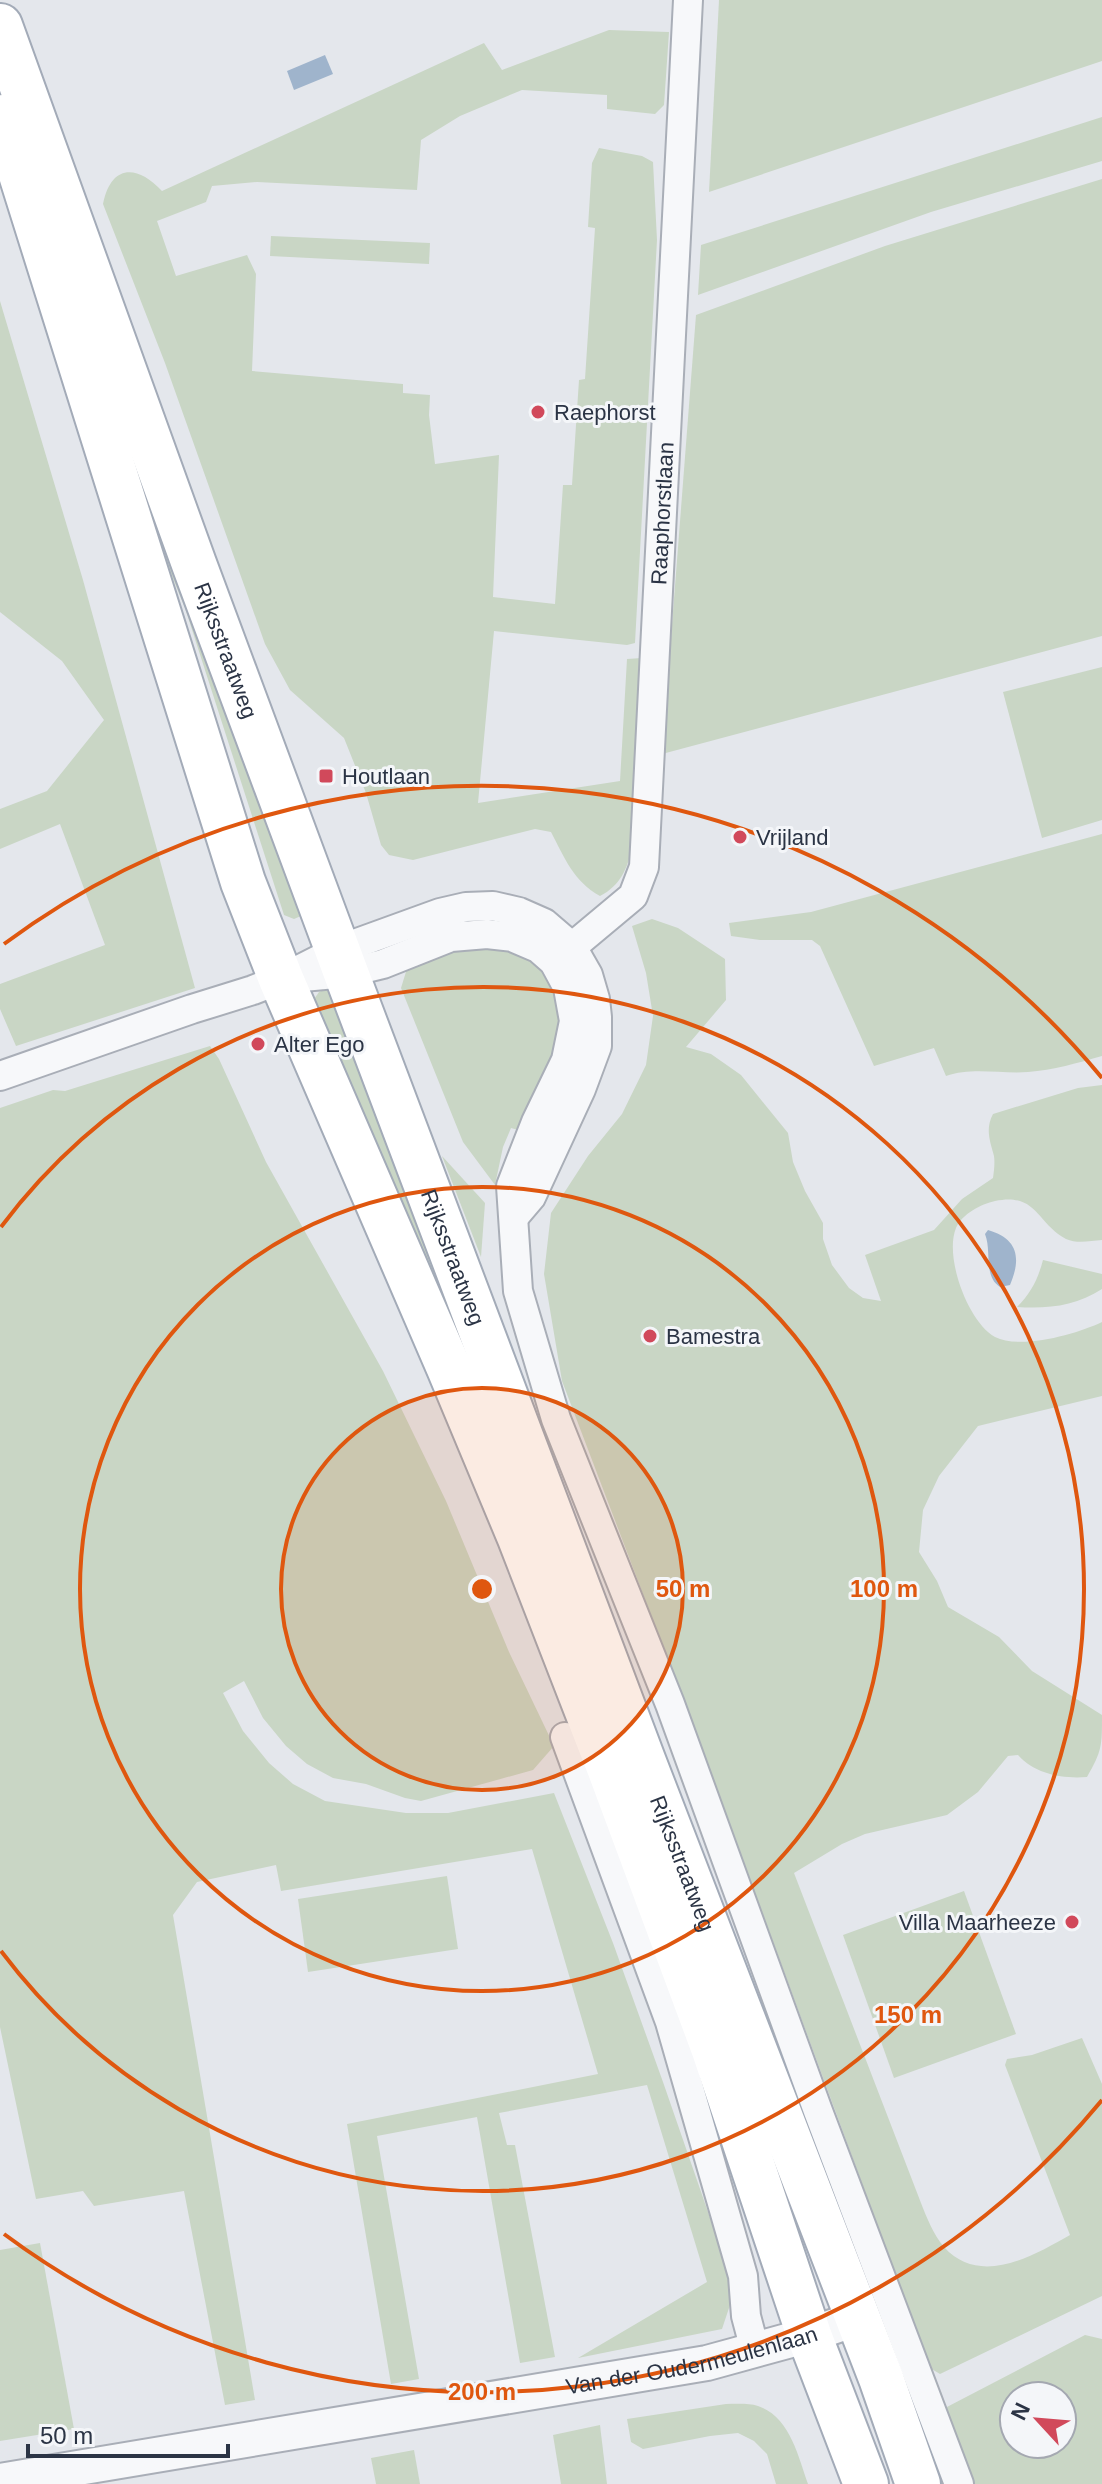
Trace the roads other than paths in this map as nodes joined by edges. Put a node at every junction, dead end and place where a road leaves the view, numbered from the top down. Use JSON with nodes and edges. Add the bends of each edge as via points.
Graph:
{"nodes":[{"id":1,"x":688,"y":0,"type":"edge"},
{"id":2,"x":0,"y":26,"type":"edge"},
{"id":3,"x":0,"y":109,"type":"edge"},
{"id":4,"x":563,"y":954,"type":"junction"},
{"id":5,"x":342,"y":962,"type":"junction"},
{"id":6,"x":281,"y":979,"type":"junction"},
{"id":7,"x":0,"y":1076,"type":"edge"},
{"id":8,"x":565,"y":1737,"type":"dead end"},
{"id":9,"x":858,"y":2318,"type":"junction"},
{"id":10,"x":809,"y":2335,"type":"junction"},
{"id":11,"x":755,"y":2350,"type":"junction"},
{"id":12,"x":0,"y":2481,"type":"edge"},
{"id":13,"x":866,"y":2484,"type":"edge"},
{"id":14,"x":918,"y":2484,"type":"edge"},
{"id":15,"x":959,"y":2484,"type":"edge"}],
"edges":[{"from":1,"to":4,"type":"street","name":"Raaphorstlaan","via":[[644,867],[633,896]]},
{"from":2,"to":5,"type":"main road","name":"Rijksstraatweg"},
{"from":3,"to":6,"type":"main road","name":"Rijksstraatweg","via":[[223,823]]},
{"from":4,"to":5,"type":"street","via":[[544,923],[493,906],[440,913]]},
{"from":4,"to":15,"type":"street","name":"Rijksstraatweg","via":[[588,975],[597,1046],[531,1197],[514,1217],[518,1291],[556,1419],[670,1704]]},
{"from":5,"to":6,"type":"street"},
{"from":5,"to":9,"type":"main road","name":"Rijksstraatweg"},
{"from":6,"to":7,"type":"street"},
{"from":6,"to":10,"type":"main road","name":"Rijksstraatweg","via":[[520,1538],[714,2050]]},
{"from":8,"to":11,"type":"street","via":[[670,2022],[743,2276]]},
{"from":9,"to":10,"type":"street","name":"Van der Oudermeulenlaan"},
{"from":9,"to":14,"type":"main road","name":"Rijksstraatweg"},
{"from":10,"to":11,"type":"street","name":"Van der Oudermeulenlaan"},
{"from":10,"to":13,"type":"main road","name":"Rijksstraatweg"},
{"from":11,"to":12,"type":"street","name":"Van der Oudermeulenlaan","via":[[707,2363]]}]}
